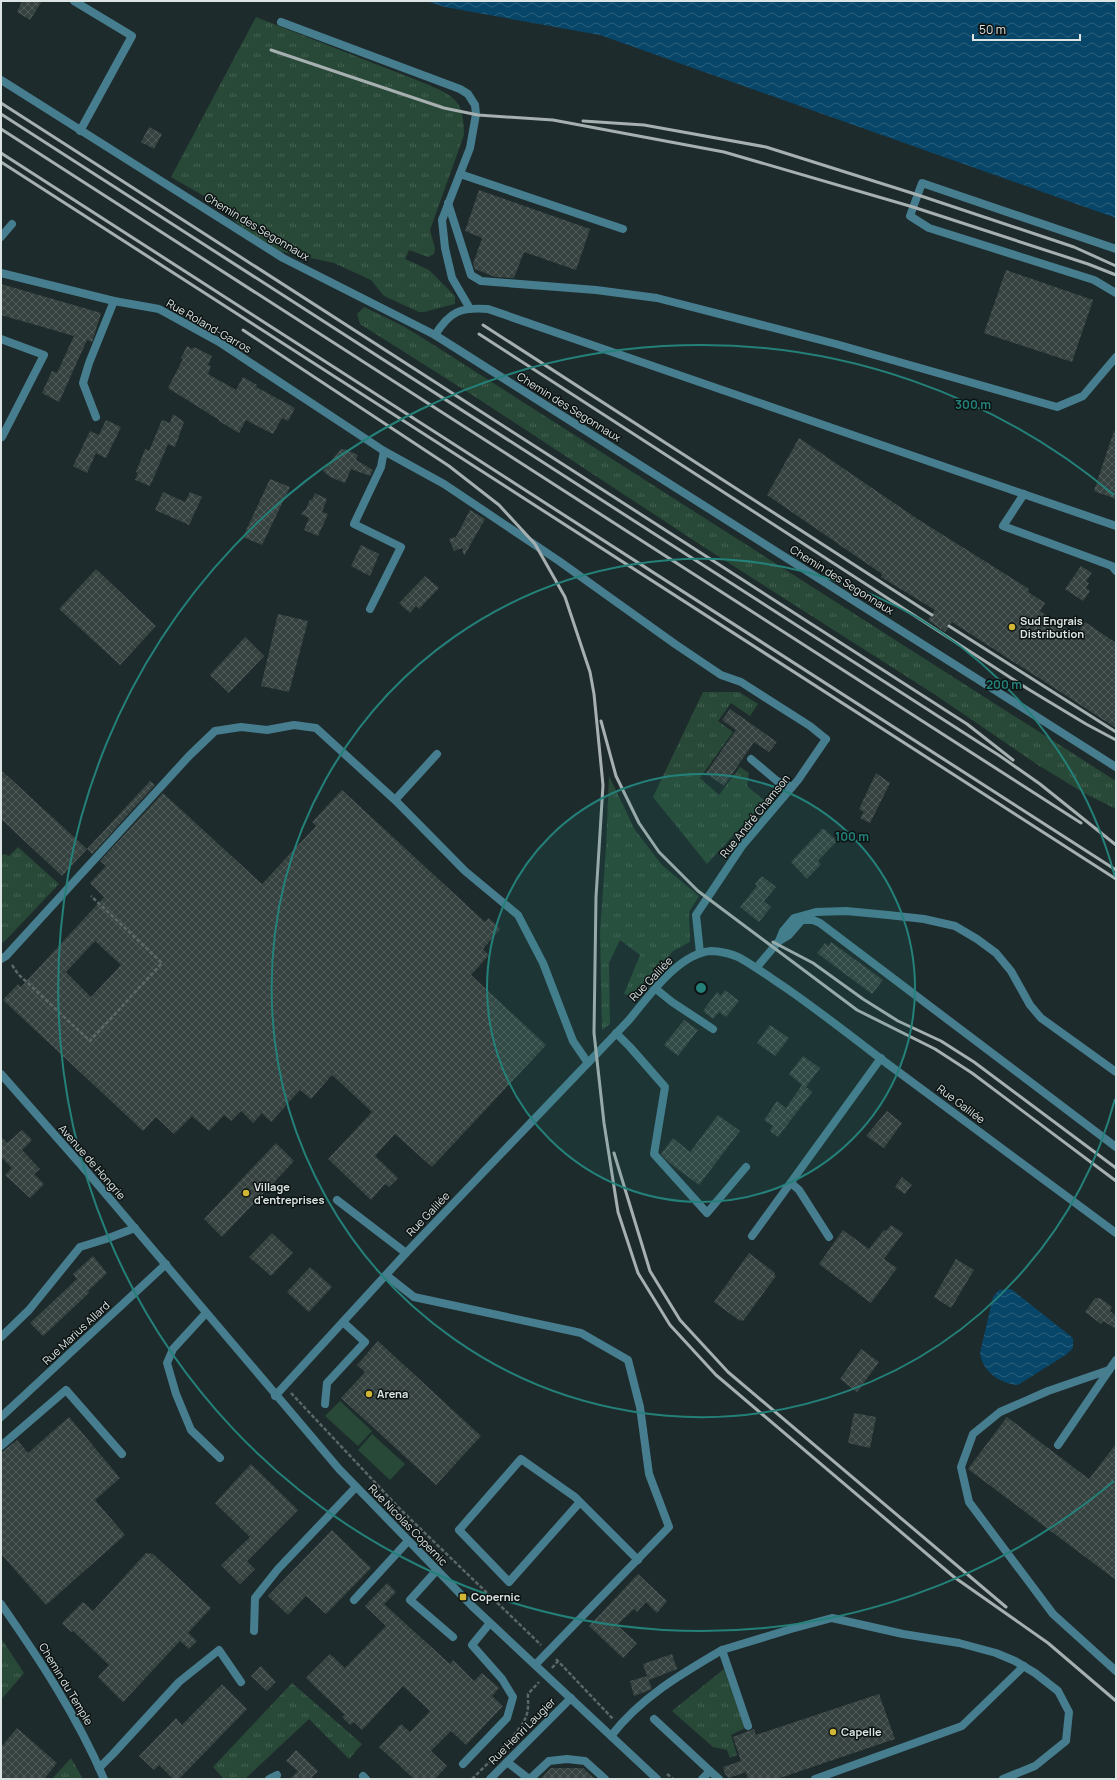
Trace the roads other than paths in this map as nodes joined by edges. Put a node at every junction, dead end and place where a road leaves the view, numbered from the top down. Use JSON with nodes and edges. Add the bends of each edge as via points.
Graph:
{"nodes":[{"id":1,"x":74,"y":1,"type":"edge"},
{"id":2,"x":281,"y":22,"type":"dead end"},
{"id":3,"x":1,"y":80,"type":"edge"},
{"id":4,"x":80,"y":131,"type":"junction"},
{"id":5,"x":460,"y":174,"type":"junction"},
{"id":6,"x":448,"y":203,"type":"junction"},
{"id":7,"x":12,"y":224,"type":"dead end"},
{"id":8,"x":623,"y":230,"type":"dead end"},
{"id":9,"x":1,"y":237,"type":"edge"},
{"id":10,"x":1116,"y":249,"type":"edge"},
{"id":11,"x":1,"y":273,"type":"edge"},
{"id":12,"x":1116,"y":293,"type":"edge"},
{"id":13,"x":114,"y":301,"type":"junction"},
{"id":14,"x":469,"y":307,"type":"junction"},
{"id":15,"x":435,"y":335,"type":"junction"},
{"id":16,"x":1,"y":339,"type":"edge"},
{"id":17,"x":1116,"y":357,"type":"edge"},
{"id":18,"x":96,"y":417,"type":"dead end"},
{"id":19,"x":2,"y":437,"type":"dead end"},
{"id":20,"x":384,"y":451,"type":"junction"},
{"id":21,"x":1024,"y":494,"type":"junction"},
{"id":22,"x":1116,"y":526,"type":"edge"},
{"id":23,"x":1116,"y":571,"type":"edge"},
{"id":24,"x":370,"y":609,"type":"dead end"},
{"id":25,"x":826,"y":739,"type":"joint"},
{"id":26,"x":437,"y":754,"type":"dead end"},
{"id":27,"x":751,"y":759,"type":"dead end"},
{"id":28,"x":1116,"y":767,"type":"edge"},
{"id":29,"x":792,"y":787,"type":"junction"},
{"id":30,"x":395,"y":800,"type":"junction"},
{"id":31,"x":779,"y":941,"type":"junction"},
{"id":32,"x":700,"y":953,"type":"junction"},
{"id":33,"x":4,"y":958,"type":"edge"},
{"id":34,"x":757,"y":967,"type":"junction"},
{"id":35,"x":656,"y":989,"type":"junction"},
{"id":36,"x":713,"y":1030,"type":"dead end"},
{"id":37,"x":616,"y":1033,"type":"junction"},
{"id":38,"x":880,"y":1058,"type":"junction"},
{"id":39,"x":588,"y":1063,"type":"junction"},
{"id":40,"x":1116,"y":1072,"type":"edge"},
{"id":41,"x":1,"y":1074,"type":"edge"},
{"id":42,"x":1116,"y":1147,"type":"edge"},
{"id":43,"x":746,"y":1167,"type":"dead end"},
{"id":44,"x":791,"y":1182,"type":"junction"},
{"id":45,"x":338,"y":1200,"type":"dead end"},
{"id":46,"x":134,"y":1228,"type":"junction"},
{"id":47,"x":1116,"y":1233,"type":"edge"},
{"id":48,"x":752,"y":1236,"type":"dead end"},
{"id":49,"x":829,"y":1237,"type":"dead end"},
{"id":50,"x":406,"y":1254,"type":"junction"},
{"id":51,"x":166,"y":1264,"type":"junction"},
{"id":52,"x":386,"y":1275,"type":"junction"},
{"id":53,"x":206,"y":1313,"type":"junction"},
{"id":54,"x":343,"y":1322,"type":"junction"},
{"id":55,"x":1,"y":1338,"type":"edge"},
{"id":56,"x":1116,"y":1360,"type":"edge"},
{"id":57,"x":1110,"y":1370,"type":"junction"},
{"id":58,"x":275,"y":1396,"type":"junction"},
{"id":59,"x":325,"y":1404,"type":"dead end"},
{"id":60,"x":1,"y":1417,"type":"edge"},
{"id":61,"x":1,"y":1446,"type":"edge"},
{"id":62,"x":1058,"y":1446,"type":"dead end"},
{"id":63,"x":122,"y":1454,"type":"dead end"},
{"id":64,"x":220,"y":1458,"type":"dead end"},
{"id":65,"x":356,"y":1487,"type":"junction"},
{"id":66,"x":580,"y":1502,"type":"junction"},
{"id":67,"x":408,"y":1541,"type":"junction"},
{"id":68,"x":638,"y":1560,"type":"junction"},
{"id":69,"x":437,"y":1570,"type":"junction"},
{"id":70,"x":354,"y":1600,"type":"dead end"},
{"id":71,"x":1,"y":1604,"type":"edge"},
{"id":72,"x":490,"y":1623,"type":"junction"},
{"id":73,"x":254,"y":1631,"type":"dead end"},
{"id":74,"x":453,"y":1637,"type":"dead end"},
{"id":75,"x":722,"y":1650,"type":"junction"},
{"id":76,"x":535,"y":1665,"type":"junction"},
{"id":77,"x":1024,"y":1666,"type":"junction"},
{"id":78,"x":1116,"y":1671,"type":"edge"},
{"id":79,"x":241,"y":1682,"type":"dead end"},
{"id":80,"x":571,"y":1698,"type":"junction"},
{"id":81,"x":654,"y":1719,"type":"dead end"},
{"id":82,"x":748,"y":1726,"type":"dead end"},
{"id":83,"x":611,"y":1736,"type":"junction"},
{"id":84,"x":507,"y":1762,"type":"junction"},
{"id":85,"x":462,"y":1764,"type":"dead end"},
{"id":86,"x":99,"y":1768,"type":"junction"},
{"id":87,"x":710,"y":1771,"type":"junction"},
{"id":88,"x":104,"y":1779,"type":"edge"},
{"id":89,"x":490,"y":1779,"type":"edge"},
{"id":90,"x":529,"y":1779,"type":"edge"},
{"id":91,"x":605,"y":1779,"type":"edge"},
{"id":92,"x":657,"y":1779,"type":"edge"},
{"id":93,"x":702,"y":1779,"type":"edge"},
{"id":94,"x":719,"y":1779,"type":"edge"},
{"id":95,"x":815,"y":1779,"type":"edge"},
{"id":96,"x":1003,"y":1779,"type":"edge"}],
"edges":[{"from":1,"to":4,"type":"street","via":[[132,36]]},
{"from":2,"to":5,"type":"street","via":[[468,94],[475,105],[476,114],[470,148]]},
{"from":3,"to":4,"type":"street","name":"Chemin des Segonnaux"},
{"from":4,"to":15,"type":"street","name":"Chemin des Segonnaux","via":[[283,258]]},
{"from":5,"to":6,"type":"street"},
{"from":5,"to":8,"type":"street"},
{"from":6,"to":14,"type":"street","via":[[442,220],[445,248],[452,278]]},
{"from":6,"to":17,"type":"street","via":[[471,275],[481,281],[596,290],[657,298],[843,346],[1058,407],[1083,396]]},
{"from":7,"to":9,"type":"street"},
{"from":10,"to":12,"type":"street","via":[[922,183],[910,216],[929,228],[1094,280]]},
{"from":11,"to":13,"type":"street","name":"Rue Roland-Garros"},
{"from":13,"to":18,"type":"street","via":[[83,383]]},
{"from":13,"to":20,"type":"street","name":"Rue Roland-Garros","via":[[159,309],[219,342]]},
{"from":14,"to":15,"type":"street","via":[[450,315]]},
{"from":14,"to":21,"type":"street","via":[[488,309]]},
{"from":15,"to":28,"type":"street","name":"Chemin des Segonnaux"},
{"from":16,"to":19,"type":"street","via":[[44,355]]},
{"from":20,"to":24,"type":"street","via":[[381,467],[354,524],[400,547]]},
{"from":20,"to":25,"type":"street","name":"Rue Roland-Garros","via":[[444,484],[721,675],[741,682]]},
{"from":21,"to":22,"type":"street"},
{"from":21,"to":23,"type":"street","via":[[1003,526],[1112,566]]},
{"from":25,"to":29,"type":"street","name":"Rue André Chamson"},
{"from":26,"to":30,"type":"street"},
{"from":27,"to":29,"type":"street","via":[[777,780]]},
{"from":29,"to":32,"type":"street","name":"Rue André Chamson","via":[[742,846],[696,915]]},
{"from":30,"to":33,"type":"street","via":[[316,728],[294,725],[267,730],[241,727],[215,731]]},
{"from":30,"to":39,"type":"street","via":[[465,871],[518,915],[543,963],[573,1041]]},
{"from":31,"to":34,"type":"street"},
{"from":31,"to":40,"type":"street","via":[[783,931],[794,918],[816,912],[846,911],[888,915],[955,926],[977,938],[996,953],[1011,970],[1030,1005],[1041,1018]]},
{"from":31,"to":42,"type":"street","via":[[789,935],[802,920],[820,923]]},
{"from":32,"to":34,"type":"street","name":"Rue Galilée","via":[[724,953]]},
{"from":32,"to":35,"type":"street","name":"Rue Galilée","via":[[677,967]]},
{"from":34,"to":38,"type":"street","name":"Rue Galilée"},
{"from":35,"to":36,"type":"street"},
{"from":35,"to":37,"type":"street","name":"Rue Galilée"},
{"from":37,"to":39,"type":"street","name":"Rue Galilée"},
{"from":37,"to":43,"type":"street","via":[[665,1087],[654,1154],[706,1213]]},
{"from":38,"to":44,"type":"street"},
{"from":38,"to":47,"type":"street","name":"Rue Galilée"},
{"from":39,"to":50,"type":"street","name":"Rue Galilée"},
{"from":41,"to":46,"type":"street","name":"Avenue de Hongrie"},
{"from":44,"to":48,"type":"street"},
{"from":44,"to":49,"type":"street","via":[[799,1190]]},
{"from":45,"to":50,"type":"street"},
{"from":46,"to":51,"type":"street","name":"Avenue de Hongrie"},
{"from":46,"to":55,"type":"street","via":[[106,1240],[80,1247],[29,1310]]},
{"from":50,"to":52,"type":"street","name":"Rue Galilée"},
{"from":51,"to":53,"type":"street","name":"Rue Nicolas Copernic"},
{"from":51,"to":60,"type":"street","name":"Rue Marius Allard"},
{"from":52,"to":54,"type":"street","name":"Rue Galilée"},
{"from":52,"to":68,"type":"street","via":[[414,1297],[581,1333],[628,1360],[640,1407],[649,1474],[669,1527]]},
{"from":53,"to":58,"type":"street","name":"Rue Nicolas Copernic"},
{"from":53,"to":64,"type":"street","via":[[173,1349],[167,1363],[191,1430]]},
{"from":54,"to":58,"type":"street","name":"Rue Galilée"},
{"from":54,"to":59,"type":"street","via":[[365,1342],[327,1383]]},
{"from":56,"to":57,"type":"street"},
{"from":57,"to":62,"type":"street"},
{"from":57,"to":78,"type":"street","via":[[1048,1391],[1000,1412],[973,1434],[961,1468],[969,1502],[1053,1614]]},
{"from":58,"to":65,"type":"street","name":"Rue Nicolas Copernic"},
{"from":61,"to":63,"type":"street","via":[[66,1390]]},
{"from":65,"to":67,"type":"street","name":"Rue Nicolas Copernic"},
{"from":65,"to":73,"type":"street","via":[[278,1569],[255,1598]]},
{"from":66,"to":66,"type":"street","via":[[521,1459],[459,1530],[509,1582]]},
{"from":66,"to":68,"type":"street"},
{"from":67,"to":69,"type":"street","name":"Rue Nicolas Copernic"},
{"from":67,"to":70,"type":"street"},
{"from":68,"to":76,"type":"street"},
{"from":69,"to":72,"type":"street","name":"Rue Nicolas Copernic"},
{"from":69,"to":74,"type":"street","via":[[410,1600]]},
{"from":71,"to":86,"type":"street","name":"Chemin du Temple","via":[[76,1719]]},
{"from":72,"to":76,"type":"street","name":"Rue Nicolas Copernic"},
{"from":72,"to":85,"type":"street","via":[[472,1645],[502,1679],[513,1697],[507,1718]]},
{"from":75,"to":77,"type":"street","via":[[832,1618],[958,1643],[996,1654]]},
{"from":75,"to":82,"type":"street"},
{"from":75,"to":83,"type":"street","via":[[676,1677],[633,1710]]},
{"from":76,"to":80,"type":"street","name":"Rue Nicolas Copernic"},
{"from":77,"to":95,"type":"street","via":[[962,1726]]},
{"from":77,"to":96,"type":"street","via":[[1058,1691],[1069,1712],[1066,1741],[1035,1766]]},
{"from":79,"to":86,"type":"street","via":[[219,1650],[179,1682]]},
{"from":80,"to":83,"type":"street","name":"Rue Nicolas Copernic"},
{"from":80,"to":84,"type":"street","name":"Rue Henri Laugier"},
{"from":81,"to":87,"type":"street"},
{"from":83,"to":92,"type":"street","name":"Rue Nicolas Copernic"},
{"from":84,"to":89,"type":"street","name":"Rue Henri Laugier"},
{"from":84,"to":90,"type":"street"},
{"from":86,"to":88,"type":"street","name":"Chemin du Temple"},
{"from":87,"to":93,"type":"street"},
{"from":87,"to":94,"type":"street"},
{"from":90,"to":91,"type":"street","via":[[549,1761],[567,1759],[585,1761]]}]}
